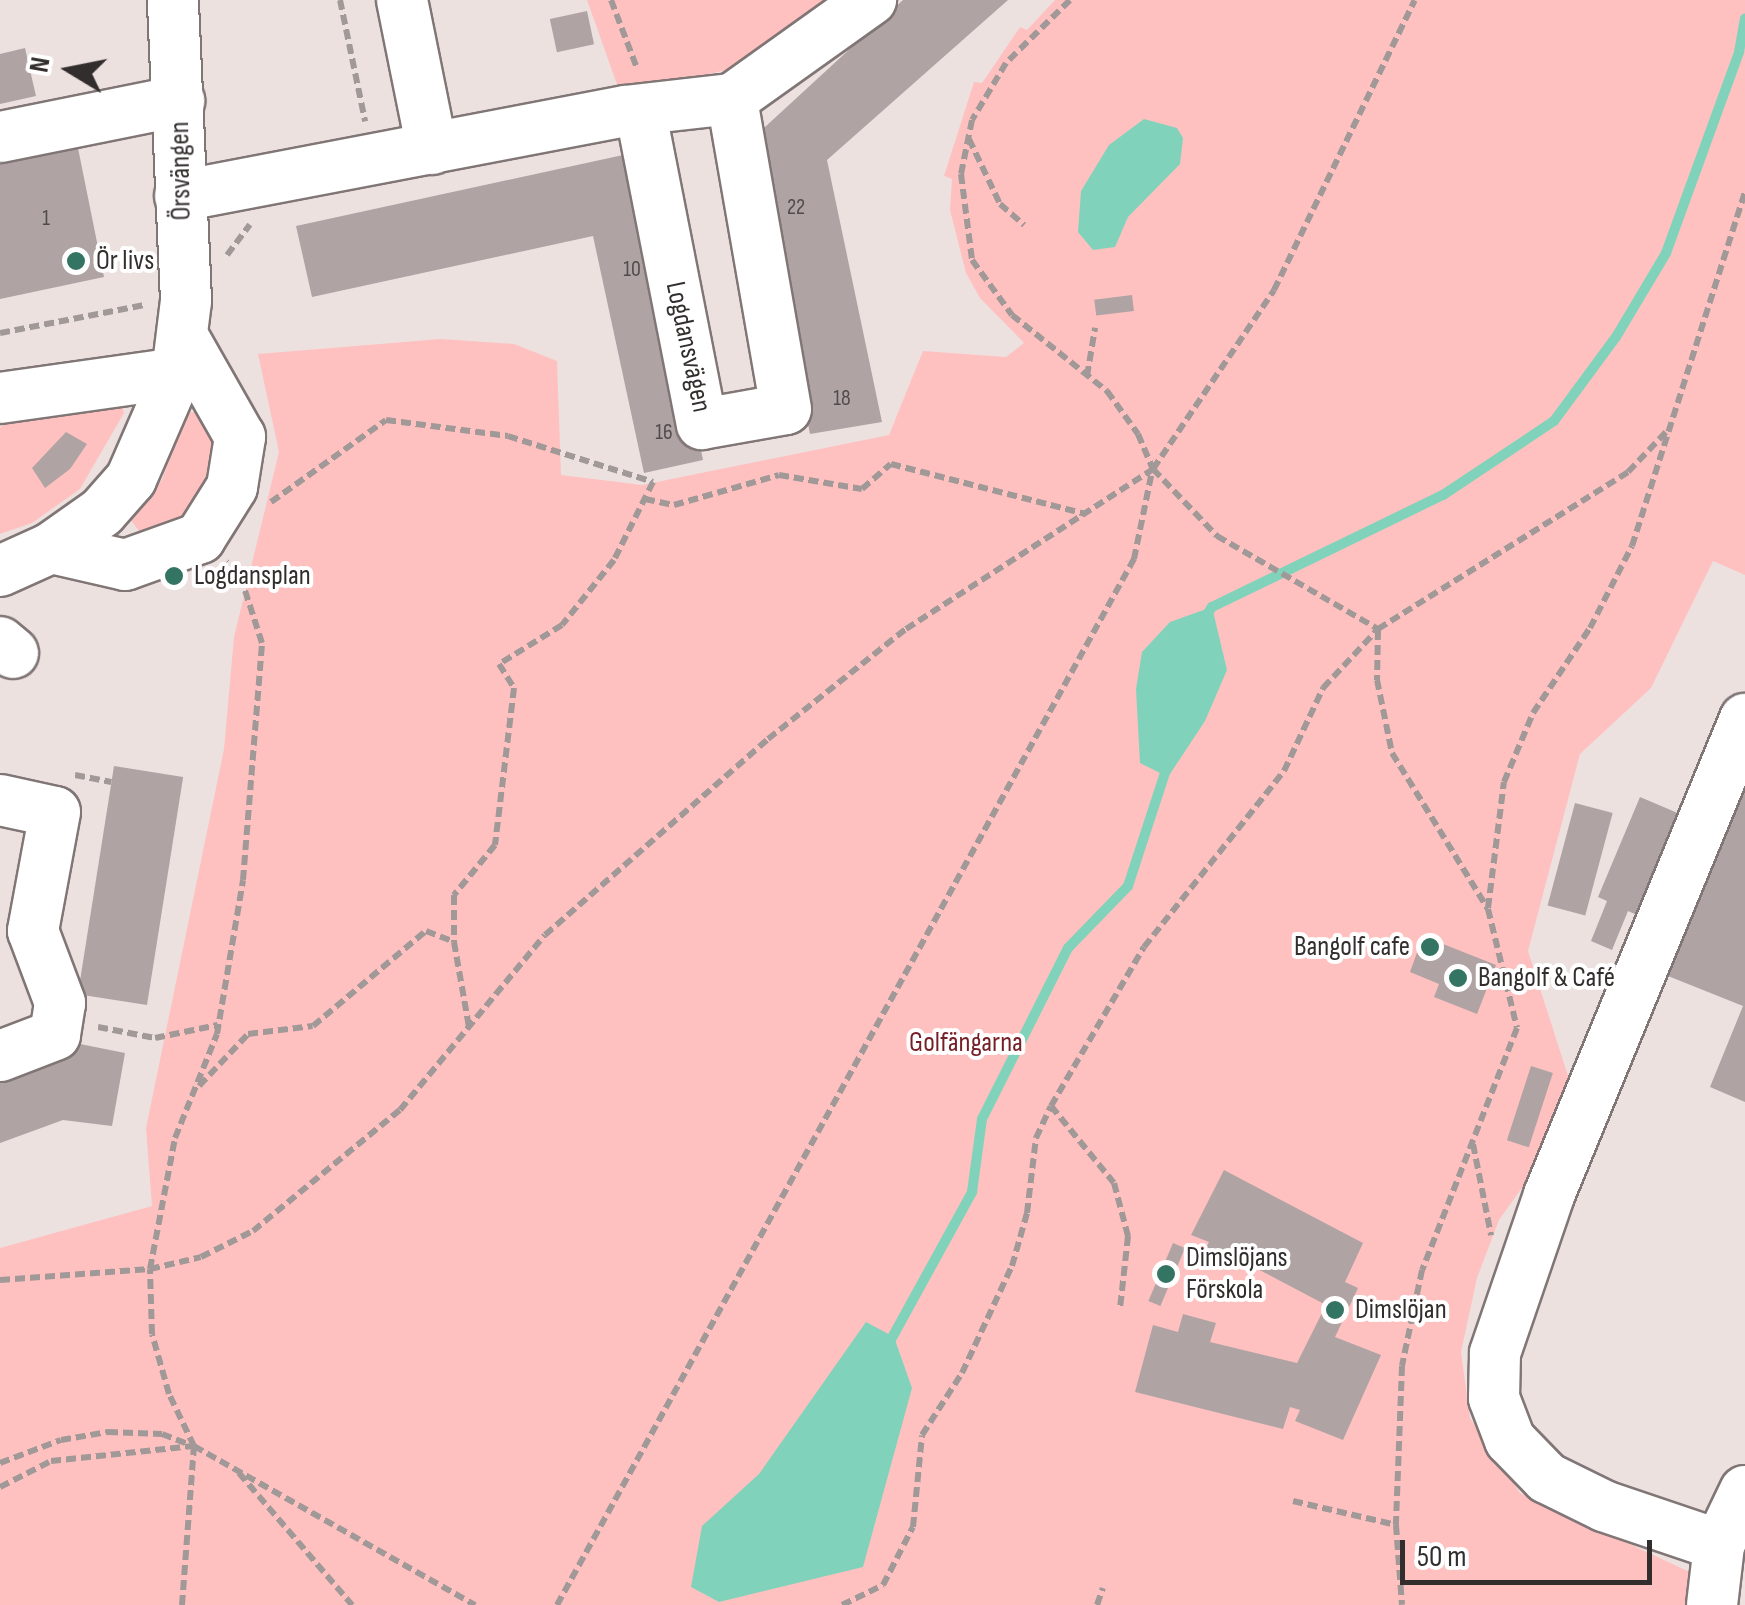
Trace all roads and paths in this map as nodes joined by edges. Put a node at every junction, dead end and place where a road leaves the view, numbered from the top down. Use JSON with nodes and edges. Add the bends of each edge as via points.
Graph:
{"nodes":[{"id":1,"x":174,"y":0,"type":"edge"},
{"id":2,"x":340,"y":0,"type":"edge"},
{"id":3,"x":402,"y":0,"type":"edge"},
{"id":4,"x":611,"y":0,"type":"edge"},
{"id":5,"x":870,"y":0,"type":"edge"},
{"id":6,"x":1070,"y":0,"type":"edge"},
{"id":7,"x":1415,"y":0,"type":"edge"},
{"id":8,"x":732,"y":99,"type":"junction"},
{"id":9,"x":179,"y":102,"type":"junction"},
{"id":10,"x":633,"y":113,"type":"junction"},
{"id":11,"x":0,"y":137,"type":"edge"},
{"id":12,"x":968,"y":138,"type":"junction"},
{"id":13,"x":432,"y":149,"type":"junction"},
{"id":14,"x":374,"y":160,"type":"junction"},
{"id":15,"x":1745,"y":191,"type":"edge"},
{"id":16,"x":180,"y":196,"type":"junction"},
{"id":17,"x":1024,"y":225,"type":"dead end"},
{"id":18,"x":1095,"y":328,"type":"dead end"},
{"id":19,"x":0,"y":333,"type":"edge"},
{"id":20,"x":183,"y":339,"type":"junction"},
{"id":21,"x":1086,"y":376,"type":"junction"},
{"id":22,"x":0,"y":398,"type":"edge"},
{"id":23,"x":1666,"y":432,"type":"junction"},
{"id":24,"x":1152,"y":469,"type":"junction"},
{"id":25,"x":644,"y":499,"type":"junction"},
{"id":26,"x":268,"y":504,"type":"dead end"},
{"id":27,"x":1088,"y":514,"type":"junction"},
{"id":28,"x":200,"y":538,"type":"junction"},
{"id":29,"x":51,"y":548,"type":"junction"},
{"id":30,"x":0,"y":571,"type":"edge"},
{"id":31,"x":1378,"y":629,"type":"junction"},
{"id":32,"x":1745,"y":720,"type":"edge"},
{"id":33,"x":0,"y":800,"type":"edge"},
{"id":34,"x":1488,"y":909,"type":"junction"},
{"id":35,"x":16,"y":938,"type":"edge"},
{"id":36,"x":454,"y":942,"type":"junction"},
{"id":37,"x":58,"y":1020,"type":"junction"},
{"id":38,"x":219,"y":1025,"type":"junction"},
{"id":39,"x":469,"y":1027,"type":"junction"},
{"id":40,"x":0,"y":1056,"type":"edge"},
{"id":41,"x":194,"y":1091,"type":"junction"},
{"id":42,"x":1051,"y":1106,"type":"junction"},
{"id":43,"x":1473,"y":1142,"type":"junction"},
{"id":44,"x":1492,"y":1239,"type":"dead end"},
{"id":45,"x":150,"y":1269,"type":"junction"},
{"id":46,"x":0,"y":1280,"type":"edge"},
{"id":47,"x":1120,"y":1309,"type":"dead end"},
{"id":48,"x":194,"y":1446,"type":"junction"},
{"id":49,"x":0,"y":1463,"type":"edge"},
{"id":50,"x":235,"y":1469,"type":"junction"},
{"id":51,"x":0,"y":1487,"type":"edge"},
{"id":52,"x":1745,"y":1490,"type":"edge"},
{"id":53,"x":1293,"y":1501,"type":"dead end"},
{"id":54,"x":1396,"y":1525,"type":"junction"},
{"id":55,"x":1720,"y":1545,"type":"junction"},
{"id":56,"x":1102,"y":1588,"type":"dead end"},
{"id":57,"x":182,"y":1605,"type":"edge"},
{"id":58,"x":352,"y":1605,"type":"edge"},
{"id":59,"x":476,"y":1605,"type":"edge"},
{"id":60,"x":557,"y":1605,"type":"edge"},
{"id":61,"x":842,"y":1605,"type":"edge"},
{"id":62,"x":1097,"y":1605,"type":"edge"},
{"id":63,"x":1402,"y":1605,"type":"edge"},
{"id":64,"x":1712,"y":1605,"type":"edge"}],
"edges":[{"from":1,"to":9,"type":"street","name":"Örsvängen"},
{"from":2,"to":14,"type":"path"},
{"from":3,"to":13,"type":"street"},
{"from":4,"to":10,"type":"path","via":[[636,56]]},
{"from":5,"to":8,"type":"street"},
{"from":6,"to":12,"type":"path","via":[[984,91]]},
{"from":7,"to":24,"type":"path","via":[[1274,290]]},
{"from":8,"to":10,"type":"street"},
{"from":8,"to":10,"type":"street","name":"Logdansvägen","via":[[786,409],[702,424]]},
{"from":9,"to":11,"type":"street"},
{"from":9,"to":16,"type":"street","name":"Örsvängen"},
{"from":10,"to":13,"type":"street","via":[[519,122]]},
{"from":12,"to":17,"type":"path","via":[[1000,204]]},
{"from":12,"to":21,"type":"path","via":[[962,174],[972,260],[1012,315]]},
{"from":13,"to":14,"type":"street"},
{"from":14,"to":16,"type":"street","via":[[315,161]]},
{"from":15,"to":23,"type":"path"},
{"from":16,"to":20,"type":"street","name":"Örsvängen"},
{"from":18,"to":21,"type":"path"},
{"from":19,"to":20,"type":"path"},
{"from":20,"to":22,"type":"street"},
{"from":20,"to":28,"type":"street","name":"Örsvängen","via":[[240,437],[232,488]]},
{"from":20,"to":29,"type":"street","name":"Örsvängen","via":[[131,479],[102,512]]},
{"from":21,"to":24,"type":"path","via":[[1138,434]]},
{"from":23,"to":31,"type":"path","via":[[1628,472]]},
{"from":23,"to":34,"type":"path","via":[[1632,546],[1590,628],[1532,713],[1504,782]]},
{"from":24,"to":27,"type":"path"},
{"from":24,"to":31,"type":"path","via":[[1217,536]]},
{"from":24,"to":60,"type":"path","via":[[1134,559]]},
{"from":25,"to":26,"type":"path","via":[[653,482],[508,436],[386,420]]},
{"from":25,"to":27,"type":"path","via":[[674,505],[779,474],[862,489],[891,464]]},
{"from":25,"to":36,"type":"path","via":[[614,560],[562,625],[499,664],[514,688],[495,846],[454,895]]},
{"from":27,"to":39,"type":"path","via":[[906,628],[768,739],[545,935]]},
{"from":28,"to":29,"type":"street","via":[[124,564]]},
{"from":28,"to":38,"type":"path","via":[[239,572],[262,644],[242,880]]},
{"from":29,"to":30,"type":"street","name":"Örsvängen"},
{"from":31,"to":34,"type":"path","via":[[1377,680],[1392,753]]},
{"from":31,"to":42,"type":"path","via":[[1323,688],[1284,771],[1144,948]]},
{"from":32,"to":55,"type":"street","via":[[1549,1195],[1496,1353],[1494,1398],[1510,1440],[1547,1478]]},
{"from":33,"to":35,"type":"street","via":[[54,812]]},
{"from":34,"to":43,"type":"path","via":[[1517,1028]]},
{"from":35,"to":37,"type":"street","via":[[60,1003]]},
{"from":36,"to":39,"type":"path"},
{"from":36,"to":41,"type":"path","via":[[426,931],[312,1026],[248,1034]]},
{"from":37,"to":38,"type":"path","via":[[155,1038]]},
{"from":37,"to":40,"type":"street","via":[[55,1035]]},
{"from":38,"to":41,"type":"path"},
{"from":39,"to":45,"type":"path","via":[[400,1110],[254,1232],[201,1257]]},
{"from":41,"to":45,"type":"path","via":[[175,1138]]},
{"from":42,"to":47,"type":"path","via":[[1114,1183],[1128,1236]]},
{"from":42,"to":61,"type":"path","via":[[1036,1138],[1012,1266],[962,1373],[922,1435],[913,1527],[883,1585]]},
{"from":43,"to":44,"type":"path"},
{"from":43,"to":54,"type":"path","via":[[1422,1270],[1402,1366]]},
{"from":45,"to":46,"type":"path"},
{"from":45,"to":48,"type":"path","via":[[152,1334],[169,1394]]},
{"from":48,"to":49,"type":"path","via":[[162,1434],[108,1432],[61,1440]]},
{"from":48,"to":50,"type":"path"},
{"from":48,"to":51,"type":"path","via":[[52,1460]]},
{"from":48,"to":57,"type":"path"},
{"from":50,"to":58,"type":"path"},
{"from":50,"to":59,"type":"path"},
{"from":52,"to":55,"type":"street"},
{"from":53,"to":54,"type":"path"},
{"from":54,"to":63,"type":"path"},
{"from":55,"to":64,"type":"street"},
{"from":56,"to":62,"type":"path"}]}
